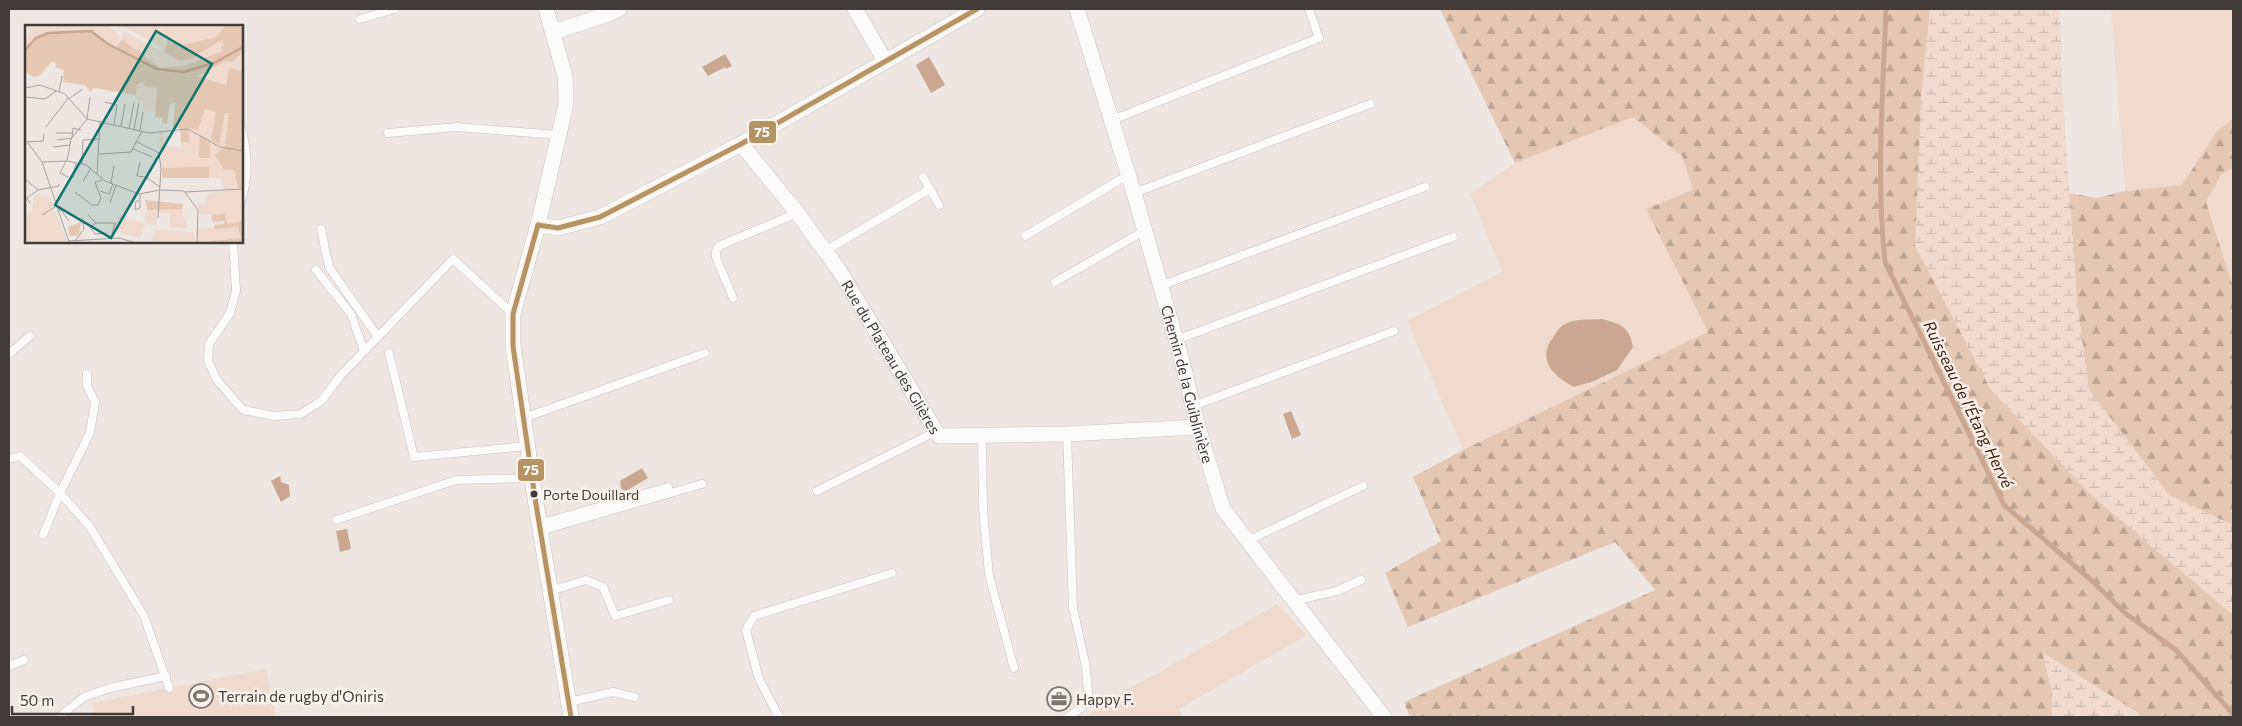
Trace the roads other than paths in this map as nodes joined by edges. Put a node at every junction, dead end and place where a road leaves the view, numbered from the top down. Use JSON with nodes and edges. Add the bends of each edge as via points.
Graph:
{"nodes":[{"id":1,"x":395,"y":9,"type":"edge"},
{"id":2,"x":546,"y":9,"type":"edge"},
{"id":3,"x":619,"y":9,"type":"edge"},
{"id":4,"x":855,"y":9,"type":"edge"},
{"id":5,"x":977,"y":9,"type":"edge"},
{"id":6,"x":1077,"y":9,"type":"edge"},
{"id":7,"x":1309,"y":9,"type":"edge"},
{"id":8,"x":360,"y":19,"type":"dead end"},
{"id":9,"x":554,"y":32,"type":"junction"},
{"id":10,"x":884,"y":61,"type":"junction"},
{"id":11,"x":1370,"y":104,"type":"dead end"},
{"id":12,"x":1112,"y":120,"type":"junction"},
{"id":13,"x":242,"y":131,"type":"edge"},
{"id":14,"x":388,"y":133,"type":"dead end"},
{"id":15,"x":559,"y":135,"type":"junction"},
{"id":16,"x":742,"y":144,"type":"junction"},
{"id":17,"x":1128,"y":175,"type":"junction"},
{"id":18,"x":923,"y":177,"type":"dead end"},
{"id":19,"x":1426,"y":187,"type":"dead end"},
{"id":20,"x":930,"y":188,"type":"junction"},
{"id":21,"x":1134,"y":194,"type":"junction"},
{"id":22,"x":242,"y":197,"type":"edge"},
{"id":23,"x":939,"y":205,"type":"dead end"},
{"id":24,"x":798,"y":213,"type":"junction"},
{"id":25,"x":538,"y":225,"type":"junction"},
{"id":26,"x":321,"y":229,"type":"dead end"},
{"id":27,"x":1144,"y":231,"type":"junction"},
{"id":28,"x":1025,"y":236,"type":"dead end"},
{"id":29,"x":1453,"y":237,"type":"dead end"},
{"id":30,"x":232,"y":242,"type":"edge"},
{"id":31,"x":825,"y":251,"type":"junction"},
{"id":32,"x":316,"y":270,"type":"dead end"},
{"id":33,"x":1055,"y":282,"type":"dead end"},
{"id":34,"x":1160,"y":286,"type":"junction"},
{"id":35,"x":733,"y":298,"type":"dead end"},
{"id":36,"x":513,"y":314,"type":"junction"},
{"id":37,"x":1394,"y":331,"type":"dead end"},
{"id":38,"x":30,"y":336,"type":"dead end"},
{"id":39,"x":378,"y":337,"type":"junction"},
{"id":40,"x":1176,"y":340,"type":"junction"},
{"id":41,"x":364,"y":351,"type":"junction"},
{"id":42,"x":389,"y":353,"type":"dead end"},
{"id":43,"x":704,"y":353,"type":"dead end"},
{"id":44,"x":9,"y":354,"type":"edge"},
{"id":45,"x":87,"y":374,"type":"dead end"},
{"id":46,"x":1193,"y":406,"type":"junction"},
{"id":47,"x":524,"y":418,"type":"junction"},
{"id":48,"x":1198,"y":427,"type":"junction"},
{"id":49,"x":937,"y":431,"type":"junction"},
{"id":50,"x":1067,"y":434,"type":"junction"},
{"id":51,"x":982,"y":436,"type":"junction"},
{"id":52,"x":527,"y":446,"type":"junction"},
{"id":53,"x":9,"y":459,"type":"edge"},
{"id":54,"x":532,"y":478,"type":"junction"},
{"id":55,"x":702,"y":484,"type":"dead end"},
{"id":56,"x":1363,"y":486,"type":"dead end"},
{"id":57,"x":668,"y":487,"type":"dead end"},
{"id":58,"x":817,"y":492,"type":"dead end"},
{"id":59,"x":60,"y":493,"type":"junction"},
{"id":60,"x":336,"y":520,"type":"dead end"},
{"id":61,"x":540,"y":528,"type":"junction"},
{"id":62,"x":43,"y":535,"type":"dead end"},
{"id":63,"x":1247,"y":541,"type":"junction"},
{"id":64,"x":892,"y":573,"type":"dead end"},
{"id":65,"x":1361,"y":580,"type":"dead end"},
{"id":66,"x":550,"y":591,"type":"junction"},
{"id":67,"x":669,"y":600,"type":"dead end"},
{"id":68,"x":1292,"y":601,"type":"junction"},
{"id":69,"x":24,"y":660,"type":"dead end"},
{"id":70,"x":9,"y":666,"type":"edge"},
{"id":71,"x":1014,"y":668,"type":"dead end"},
{"id":72,"x":166,"y":676,"type":"junction"},
{"id":73,"x":169,"y":688,"type":"dead end"},
{"id":74,"x":634,"y":697,"type":"dead end"},
{"id":75,"x":570,"y":710,"type":"edge"},
{"id":76,"x":59,"y":717,"type":"edge"},
{"id":77,"x":778,"y":717,"type":"edge"},
{"id":78,"x":1068,"y":717,"type":"edge"},
{"id":79,"x":1384,"y":717,"type":"edge"}],
"edges":[{"from":1,"to":8,"type":"lane"},
{"from":2,"to":9,"type":"street"},
{"from":3,"to":9,"type":"street"},
{"from":4,"to":10,"type":"street"},
{"from":5,"to":10,"type":"street"},
{"from":6,"to":12,"type":"street","name":"Chemin de la Guiblinière"},
{"from":7,"to":12,"type":"lane","via":[[1319,38]]},
{"from":9,"to":15,"type":"street","via":[[566,104]]},
{"from":10,"to":16,"type":"street"},
{"from":11,"to":21,"type":"lane"},
{"from":12,"to":17,"type":"street","name":"Chemin de la Guiblinière"},
{"from":13,"to":22,"type":"lane","via":[[248,165]]},
{"from":14,"to":15,"type":"lane","via":[[457,127]]},
{"from":15,"to":25,"type":"street"},
{"from":16,"to":24,"type":"street","name":"Rue du Plateau des Glières"},
{"from":16,"to":25,"type":"street","via":[[600,218],[558,228]]},
{"from":17,"to":21,"type":"street","name":"Chemin de la Guiblinière"},
{"from":17,"to":28,"type":"lane"},
{"from":18,"to":20,"type":"lane"},
{"from":19,"to":34,"type":"lane"},
{"from":20,"to":23,"type":"lane"},
{"from":20,"to":31,"type":"lane"},
{"from":21,"to":27,"type":"street","name":"Chemin de la Guiblinière"},
{"from":24,"to":31,"type":"street","name":"Rue du Plateau des Glières"},
{"from":24,"to":35,"type":"lane","via":[[719,246],[716,257]]},
{"from":25,"to":36,"type":"street"},
{"from":26,"to":39,"type":"lane","via":[[329,267]]},
{"from":27,"to":33,"type":"lane"},
{"from":27,"to":34,"type":"street","name":"Chemin de la Guiblinière"},
{"from":29,"to":40,"type":"lane"},
{"from":30,"to":41,"type":"lane","via":[[236,291],[230,313],[210,344],[208,361],[217,380],[242,410],[274,416],[300,414],[321,400]]},
{"from":31,"to":49,"type":"street","name":"Rue du Plateau des Glières"},
{"from":32,"to":41,"type":"lane","via":[[351,314]]},
{"from":34,"to":40,"type":"street","name":"Chemin de la Guiblinière"},
{"from":36,"to":39,"type":"lane","via":[[453,259]]},
{"from":36,"to":47,"type":"street","via":[[513,346]]},
{"from":37,"to":46,"type":"lane"},
{"from":38,"to":44,"type":"lane"},
{"from":39,"to":41,"type":"lane"},
{"from":40,"to":46,"type":"street","name":"Chemin de la Guiblinière"},
{"from":42,"to":52,"type":"lane","via":[[414,456]]},
{"from":43,"to":47,"type":"lane"},
{"from":45,"to":59,"type":"lane","via":[[87,386],[95,402],[90,433]]},
{"from":46,"to":48,"type":"street","name":"Chemin de la Guiblinière"},
{"from":47,"to":52,"type":"street"},
{"from":48,"to":50,"type":"street","name":"Rue du Plateau des Glières"},
{"from":48,"to":63,"type":"street","name":"Chemin de la Guiblinière","via":[[1223,509]]},
{"from":49,"to":51,"type":"street","name":"Rue du Plateau des Glières","via":[[939,436]]},
{"from":49,"to":58,"type":"lane"},
{"from":50,"to":51,"type":"street","name":"Rue du Plateau des Glières"},
{"from":50,"to":78,"type":"lane","via":[[1074,608],[1088,693],[1081,708]]},
{"from":51,"to":71,"type":"lane","via":[[983,509],[989,575]]},
{"from":52,"to":54,"type":"street"},
{"from":53,"to":59,"type":"lane","via":[[20,456]]},
{"from":54,"to":60,"type":"lane","via":[[456,480]]},
{"from":54,"to":61,"type":"street"},
{"from":55,"to":61,"type":"lane"},
{"from":56,"to":63,"type":"lane"},
{"from":57,"to":61,"type":"lane"},
{"from":59,"to":62,"type":"lane"},
{"from":59,"to":72,"type":"lane","via":[[90,527],[144,616]]},
{"from":61,"to":66,"type":"street"},
{"from":63,"to":68,"type":"street","name":"Chemin de la Guiblinière"},
{"from":64,"to":77,"type":"lane","via":[[754,616],[746,630],[759,679]]},
{"from":65,"to":68,"type":"lane","via":[[1337,591]]},
{"from":66,"to":67,"type":"lane","via":[[586,580],[603,587],[615,616]]},
{"from":66,"to":75,"type":"street"},
{"from":68,"to":79,"type":"street","name":"Chemin de la Guiblinière"},
{"from":69,"to":70,"type":"lane"},
{"from":72,"to":73,"type":"lane"},
{"from":72,"to":76,"type":"lane","via":[[84,696]]},
{"from":74,"to":75,"type":"lane","via":[[613,692]]}]}
